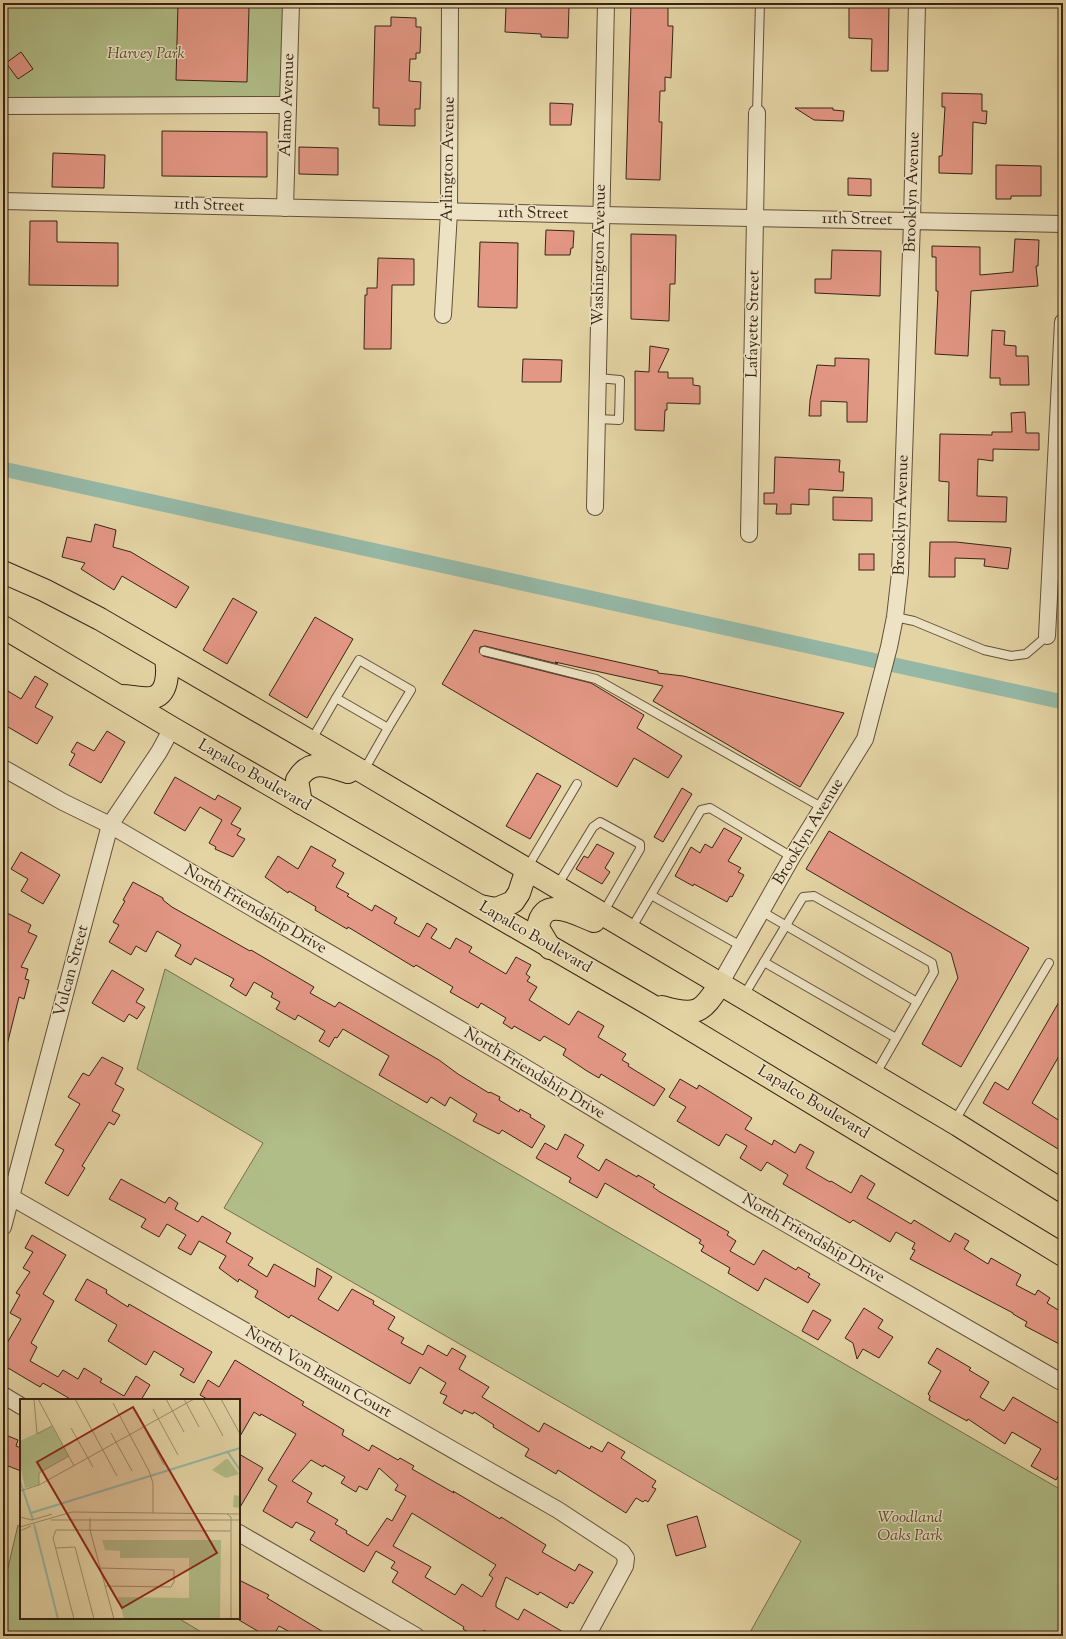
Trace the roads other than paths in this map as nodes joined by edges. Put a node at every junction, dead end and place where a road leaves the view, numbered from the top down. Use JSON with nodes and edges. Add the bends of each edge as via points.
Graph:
{"nodes":[{"id":1,"x":291,"y":3,"type":"edge"},
{"id":2,"x":450,"y":3,"type":"edge"},
{"id":3,"x":606,"y":3,"type":"edge"},
{"id":4,"x":760,"y":3,"type":"edge"},
{"id":5,"x":917,"y":3,"type":"edge"},
{"id":6,"x":288,"y":105,"type":"junction"},
{"id":7,"x":3,"y":106,"type":"edge"},
{"id":8,"x":757,"y":113,"type":"joint"},
{"id":9,"x":3,"y":201,"type":"edge"},
{"id":10,"x":285,"y":208,"type":"junction"},
{"id":11,"x":449,"y":212,"type":"junction"},
{"id":12,"x":601,"y":215,"type":"junction"},
{"id":13,"x":756,"y":218,"type":"junction"},
{"id":14,"x":912,"y":220,"type":"junction"},
{"id":15,"x":1063,"y":224,"type":"edge"},
{"id":16,"x":442,"y":315,"type":"dead end"},
{"id":17,"x":1063,"y":322,"type":"edge"},
{"id":18,"x":598,"y":378,"type":"junction"},
{"id":19,"x":597,"y":419,"type":"junction"},
{"id":20,"x":595,"y":507,"type":"dead end"},
{"id":21,"x":749,"y":534,"type":"dead end"},
{"id":22,"x":3,"y":559,"type":"edge"},
{"id":23,"x":3,"y":572,"type":"edge"},
{"id":24,"x":895,"y":617,"type":"junction"},
{"id":25,"x":100,"y":619,"type":"junction"},
{"id":26,"x":3,"y":627,"type":"edge"},
{"id":27,"x":1047,"y":636,"type":"joint"},
{"id":28,"x":484,"y":651,"type":"dead end"},
{"id":29,"x":166,"y":658,"type":"junction"},
{"id":30,"x":119,"y":696,"type":"junction"},
{"id":31,"x":336,"y":698,"type":"junction"},
{"id":32,"x":172,"y":728,"type":"junction"},
{"id":33,"x":388,"y":728,"type":"junction"},
{"id":34,"x":311,"y":742,"type":"junction"},
{"id":35,"x":3,"y":768,"type":"edge"},
{"id":36,"x":363,"y":772,"type":"junction"},
{"id":37,"x":577,"y":784,"type":"dead end"},
{"id":38,"x":393,"y":791,"type":"junction"},
{"id":39,"x":301,"y":803,"type":"junction"},
{"id":40,"x":823,"y":808,"type":"junction"},
{"id":41,"x":110,"y":826,"type":"junction"},
{"id":42,"x":792,"y":857,"type":"junction"},
{"id":43,"x":527,"y":869,"type":"junction"},
{"id":44,"x":557,"y":886,"type":"junction"},
{"id":45,"x":651,"y":896,"type":"junction"},
{"id":46,"x":478,"y":906,"type":"junction"},
{"id":47,"x":761,"y":910,"type":"junction"},
{"id":48,"x":603,"y":913,"type":"junction"},
{"id":49,"x":786,"y":925,"type":"junction"},
{"id":50,"x":630,"y":930,"type":"junction"},
{"id":51,"x":741,"y":946,"type":"junction"},
{"id":52,"x":550,"y":948,"type":"junction"},
{"id":53,"x":669,"y":953,"type":"junction"},
{"id":54,"x":764,"y":962,"type":"junction"},
{"id":55,"x":1049,"y":963,"type":"dead end"},
{"id":56,"x":720,"y":984,"type":"junction"},
{"id":57,"x":743,"y":998,"type":"junction"},
{"id":58,"x":918,"y":1002,"type":"junction"},
{"id":59,"x":649,"y":1004,"type":"junction"},
{"id":60,"x":896,"y":1038,"type":"junction"},
{"id":61,"x":875,"y":1075,"type":"junction"},
{"id":62,"x":953,"y":1122,"type":"junction"},
{"id":63,"x":1063,"y":1191,"type":"edge"},
{"id":64,"x":11,"y":1197,"type":"junction"},
{"id":65,"x":3,"y":1227,"type":"edge"},
{"id":66,"x":1063,"y":1255,"type":"edge"},
{"id":67,"x":1063,"y":1383,"type":"edge"},
{"id":68,"x":3,"y":1395,"type":"edge"},
{"id":69,"x":20,"y":1405,"type":"edge"},
{"id":70,"x":240,"y":1534,"type":"edge"},
{"id":71,"x":416,"y":1636,"type":"edge"},
{"id":72,"x":587,"y":1636,"type":"edge"}],
"edges":[{"from":1,"to":6,"type":"street","name":"Alamo Avenue"},
{"from":2,"to":11,"type":"street","name":"Arlington Avenue"},
{"from":3,"to":12,"type":"street","name":"Washington Avenue"},
{"from":4,"to":8,"type":"lane"},
{"from":5,"to":14,"type":"street","name":"Brooklyn Avenue"},
{"from":6,"to":7,"type":"street"},
{"from":6,"to":10,"type":"street","name":"Alamo Avenue"},
{"from":8,"to":13,"type":"street","name":"Lafayette Street"},
{"from":9,"to":10,"type":"street","name":"11th Street"},
{"from":10,"to":11,"type":"street","name":"11th Street"},
{"from":11,"to":12,"type":"street","name":"11th Street"},
{"from":11,"to":16,"type":"street","name":"Arlington Avenue"},
{"from":12,"to":13,"type":"street","name":"11th Street"},
{"from":12,"to":18,"type":"street","name":"Washington Avenue"},
{"from":13,"to":14,"type":"street","name":"11th Street"},
{"from":13,"to":21,"type":"street","name":"Lafayette Street"},
{"from":14,"to":15,"type":"street","name":"11th Street"},
{"from":14,"to":24,"type":"street","name":"Brooklyn Avenue","via":[[900,573]]},
{"from":17,"to":27,"type":"street"},
{"from":18,"to":19,"type":"street","name":"Washington Avenue"},
{"from":18,"to":19,"type":"lane","via":[[620,380],[620,420]]},
{"from":19,"to":20,"type":"street","name":"Washington Avenue"},
{"from":22,"to":25,"type":"main road","via":[[76,596]]},
{"from":23,"to":25,"type":"main road"},
{"from":24,"to":27,"type":"lane","via":[[914,620],[984,650],[1011,656],[1026,654]]},
{"from":24,"to":40,"type":"street","name":"Brooklyn Avenue","via":[[865,739]]},
{"from":25,"to":29,"type":"main road"},
{"from":26,"to":30,"type":"main road","name":"Lapalco Boulevard"},
{"from":28,"to":40,"type":"lane","via":[[596,679]]},
{"from":29,"to":30,"type":"main road","via":[[169,674],[157,695],[151,698]]},
{"from":29,"to":34,"type":"main road"},
{"from":30,"to":32,"type":"main road","name":"Lapalco Boulevard"},
{"from":31,"to":33,"type":"lane"},
{"from":31,"to":33,"type":"lane","via":[[359,660],[411,690]]},
{"from":31,"to":34,"type":"lane"},
{"from":32,"to":39,"type":"main road","name":"Lapalco Boulevard"},
{"from":32,"to":41,"type":"street","name":"Vulcan Street"},
{"from":33,"to":36,"type":"lane"},
{"from":34,"to":36,"type":"main road"},
{"from":35,"to":41,"type":"street","name":"North Friendship Drive"},
{"from":36,"to":38,"type":"main road"},
{"from":37,"to":43,"type":"lane"},
{"from":38,"to":39,"type":"main road","via":[[327,764],[317,765],[302,772],[297,780]]},
{"from":38,"to":43,"type":"main road"},
{"from":39,"to":46,"type":"main road","name":"Lapalco Boulevard"},
{"from":40,"to":42,"type":"street","name":"Brooklyn Avenue"},
{"from":41,"to":64,"type":"street","name":"Vulcan Street"},
{"from":41,"to":67,"type":"street","name":"North Friendship Drive","via":[[506,1056],[750,1203]]},
{"from":42,"to":45,"type":"lane","via":[[710,808],[701,810]]},
{"from":42,"to":47,"type":"street","name":"Brooklyn Avenue"},
{"from":43,"to":44,"type":"main road"},
{"from":43,"to":46,"type":"main road","via":[[519,893],[513,902],[496,909]]},
{"from":44,"to":48,"type":"main road"},
{"from":44,"to":48,"type":"lane","via":[[597,822],[640,844]]},
{"from":45,"to":50,"type":"lane"},
{"from":45,"to":51,"type":"lane"},
{"from":46,"to":52,"type":"main road","name":"Lapalco Boulevard"},
{"from":47,"to":49,"type":"lane"},
{"from":47,"to":51,"type":"street","name":"Brooklyn Avenue"},
{"from":48,"to":50,"type":"main road"},
{"from":49,"to":54,"type":"lane"},
{"from":49,"to":58,"type":"lane"},
{"from":49,"to":58,"type":"lane","via":[[803,896],[814,896],[932,963],[934,972]]},
{"from":50,"to":53,"type":"main road"},
{"from":51,"to":56,"type":"street","name":"Brooklyn Avenue"},
{"from":52,"to":53,"type":"main road","via":[[540,934],[539,922],[548,910],[561,907]]},
{"from":52,"to":59,"type":"main road","name":"Lapalco Boulevard"},
{"from":53,"to":56,"type":"main road"},
{"from":54,"to":57,"type":"lane"},
{"from":54,"to":60,"type":"lane"},
{"from":55,"to":62,"type":"lane"},
{"from":56,"to":57,"type":"main road"},
{"from":56,"to":59,"type":"main road","via":[[707,1005],[694,1011],[679,1012]]},
{"from":57,"to":61,"type":"main road"},
{"from":58,"to":60,"type":"lane"},
{"from":59,"to":66,"type":"main road","name":"Lapalco Boulevard"},
{"from":60,"to":61,"type":"lane"},
{"from":61,"to":62,"type":"main road"},
{"from":62,"to":63,"type":"main road"},
{"from":64,"to":65,"type":"street","name":"Vulcan Street"},
{"from":64,"to":72,"type":"street","name":"North Von Braun Court","via":[[558,1510],[622,1552],[626,1558],[625,1566]]},
{"from":68,"to":69,"type":"street"},
{"from":70,"to":71,"type":"street"}]}
